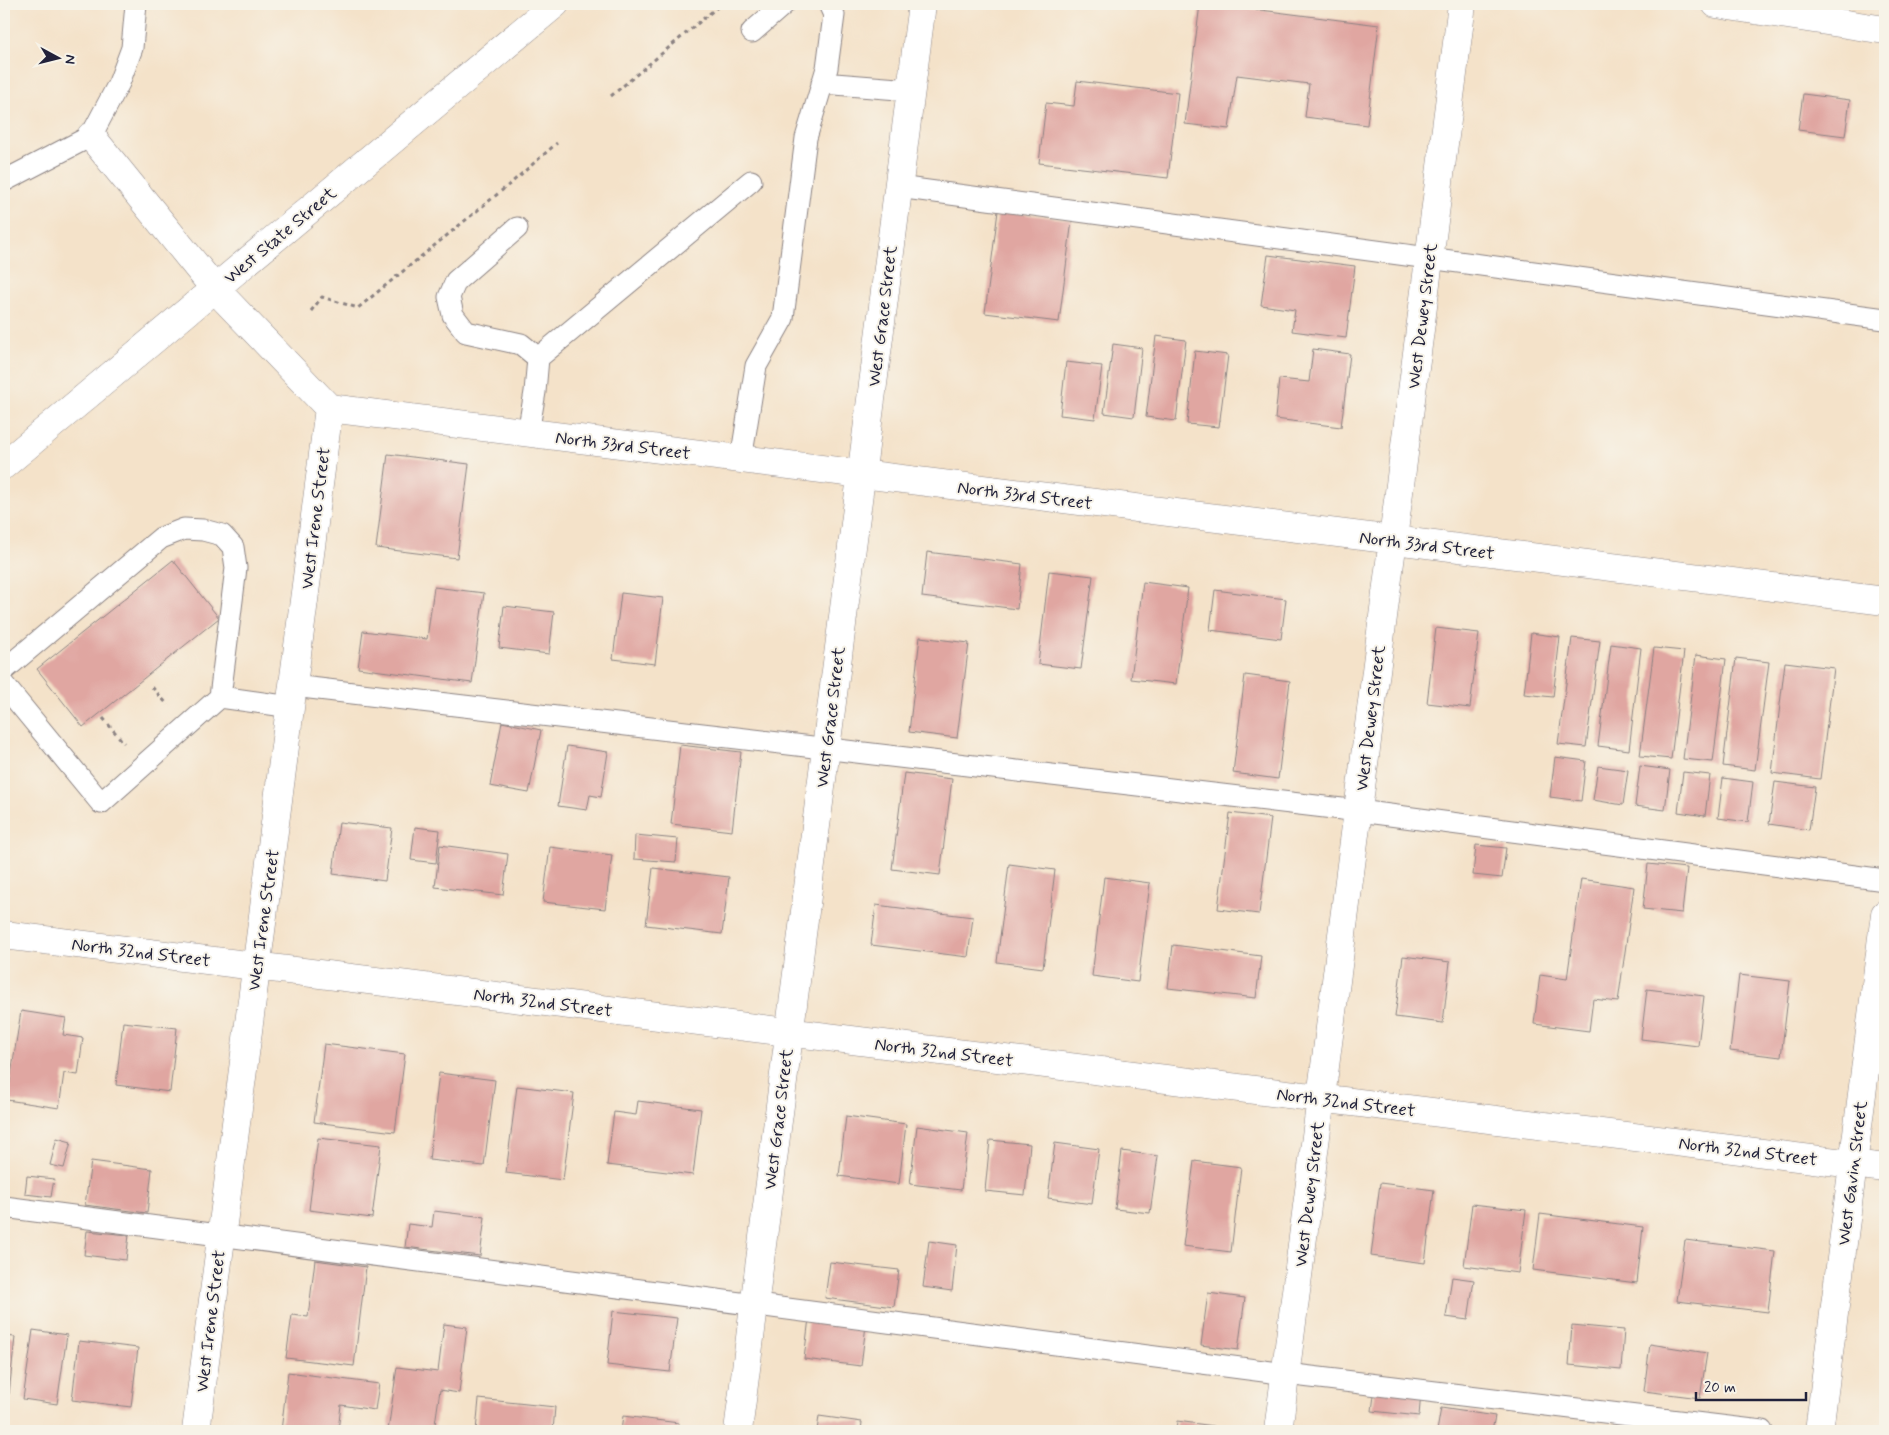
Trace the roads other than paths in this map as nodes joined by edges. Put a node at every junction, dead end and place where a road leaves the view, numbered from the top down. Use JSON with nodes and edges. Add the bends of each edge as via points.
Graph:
{"nodes":[{"id":1,"x":136,"y":4,"type":"edge"},
{"id":2,"x":555,"y":4,"type":"edge"},
{"id":3,"x":784,"y":4,"type":"edge"},
{"id":4,"x":829,"y":4,"type":"edge"},
{"id":5,"x":922,"y":4,"type":"edge"},
{"id":6,"x":1462,"y":4,"type":"edge"},
{"id":7,"x":1716,"y":4,"type":"edge"},
{"id":8,"x":1885,"y":30,"type":"edge"},
{"id":9,"x":752,"y":32,"type":"dead end"},
{"id":10,"x":822,"y":84,"type":"junction"},
{"id":11,"x":911,"y":90,"type":"junction"},
{"id":12,"x":91,"y":136,"type":"junction"},
{"id":13,"x":4,"y":181,"type":"edge"},
{"id":14,"x":751,"y":181,"type":"dead end"},
{"id":15,"x":898,"y":187,"type":"junction"},
{"id":16,"x":517,"y":228,"type":"dead end"},
{"id":17,"x":1430,"y":258,"type":"junction"},
{"id":18,"x":214,"y":289,"type":"junction"},
{"id":19,"x":1885,"y":319,"type":"edge"},
{"id":20,"x":538,"y":358,"type":"junction"},
{"id":21,"x":329,"y":408,"type":"junction"},
{"id":22,"x":528,"y":433,"type":"junction"},
{"id":23,"x":741,"y":460,"type":"junction"},
{"id":24,"x":4,"y":465,"type":"edge"},
{"id":25,"x":861,"y":475,"type":"junction"},
{"id":26,"x":1393,"y":540,"type":"junction"},
{"id":27,"x":1885,"y":601,"type":"edge"},
{"id":28,"x":4,"y":670,"type":"edge"},
{"id":29,"x":4,"y":685,"type":"edge"},
{"id":30,"x":292,"y":696,"type":"junction"},
{"id":31,"x":220,"y":697,"type":"junction"},
{"id":32,"x":825,"y":750,"type":"junction"},
{"id":33,"x":1358,"y":811,"type":"junction"},
{"id":34,"x":1885,"y":880,"type":"edge"},
{"id":35,"x":1885,"y":914,"type":"edge"},
{"id":36,"x":4,"y":935,"type":"edge"},
{"id":37,"x":256,"y":966,"type":"junction"},
{"id":38,"x":789,"y":1033,"type":"junction"},
{"id":39,"x":1321,"y":1099,"type":"junction"},
{"id":40,"x":1853,"y":1164,"type":"junction"},
{"id":41,"x":1885,"y":1168,"type":"edge"},
{"id":42,"x":4,"y":1207,"type":"edge"},
{"id":43,"x":221,"y":1236,"type":"junction"},
{"id":44,"x":754,"y":1306,"type":"junction"},
{"id":45,"x":1286,"y":1374,"type":"junction"},
{"id":46,"x":196,"y":1431,"type":"edge"},
{"id":47,"x":738,"y":1431,"type":"edge"},
{"id":48,"x":1278,"y":1431,"type":"edge"},
{"id":49,"x":1762,"y":1431,"type":"edge"},
{"id":50,"x":1819,"y":1431,"type":"edge"}],
"edges":[{"from":1,"to":12,"type":"lane","via":[[132,48],[119,83]]},
{"from":2,"to":18,"type":"street","name":"West State Street"},
{"from":3,"to":9,"type":"lane"},
{"from":4,"to":10,"type":"lane","via":[[834,15]]},
{"from":5,"to":11,"type":"street","name":"West Grace Street"},
{"from":6,"to":17,"type":"street","name":"West Dewey Street"},
{"from":7,"to":8,"type":"street"},
{"from":10,"to":11,"type":"lane"},
{"from":10,"to":23,"type":"lane","via":[[806,138],[783,318],[756,366]]},
{"from":11,"to":15,"type":"street","name":"West Grace Street"},
{"from":12,"to":13,"type":"lane"},
{"from":12,"to":18,"type":"street"},
{"from":14,"to":20,"type":"lane"},
{"from":15,"to":17,"type":"lane"},
{"from":15,"to":25,"type":"street","name":"West Grace Street"},
{"from":16,"to":20,"type":"lane","via":[[456,281],[449,297],[453,315],[466,332],[521,344]]},
{"from":17,"to":19,"type":"lane"},
{"from":17,"to":26,"type":"street","name":"West Dewey Street"},
{"from":18,"to":21,"type":"street"},
{"from":18,"to":24,"type":"street","name":"West State Street"},
{"from":20,"to":22,"type":"lane"},
{"from":21,"to":22,"type":"street","name":"North 33rd Street"},
{"from":21,"to":30,"type":"street","name":"West Irene Street"},
{"from":22,"to":23,"type":"street","name":"North 33rd Street"},
{"from":23,"to":25,"type":"street","name":"North 33rd Street"},
{"from":25,"to":26,"type":"street","name":"North 33rd Street"},
{"from":25,"to":32,"type":"street","name":"West Grace Street"},
{"from":26,"to":27,"type":"street","name":"North 33rd Street"},
{"from":26,"to":33,"type":"street","name":"West Dewey Street"},
{"from":28,"to":31,"type":"lane","via":[[161,538],[184,529],[203,530],[222,535],[233,547],[236,568]]},
{"from":29,"to":31,"type":"lane","via":[[101,803]]},
{"from":30,"to":31,"type":"lane"},
{"from":30,"to":32,"type":"lane"},
{"from":30,"to":37,"type":"street","name":"West Irene Street"},
{"from":32,"to":33,"type":"lane"},
{"from":32,"to":38,"type":"street","name":"West Grace Street"},
{"from":33,"to":34,"type":"lane"},
{"from":33,"to":39,"type":"street","name":"West Dewey Street"},
{"from":35,"to":40,"type":"street","name":"West Gavin Street"},
{"from":36,"to":37,"type":"street","name":"North 32nd Street"},
{"from":37,"to":38,"type":"street","name":"North 32nd Street"},
{"from":37,"to":43,"type":"street","name":"West Irene Street"},
{"from":38,"to":39,"type":"street","name":"North 32nd Street"},
{"from":38,"to":44,"type":"street","name":"West Grace Street"},
{"from":39,"to":40,"type":"street","name":"North 32nd Street"},
{"from":39,"to":45,"type":"street","name":"West Dewey Street"},
{"from":40,"to":41,"type":"street","name":"North 32nd Street"},
{"from":40,"to":50,"type":"street","name":"West Gavin Street"},
{"from":42,"to":43,"type":"lane"},
{"from":43,"to":44,"type":"lane"},
{"from":43,"to":46,"type":"street","name":"West Irene Street"},
{"from":44,"to":45,"type":"lane"},
{"from":44,"to":47,"type":"street","name":"West Grace Street"},
{"from":45,"to":48,"type":"street","name":"West Dewey Street"},
{"from":45,"to":49,"type":"lane"}]}
